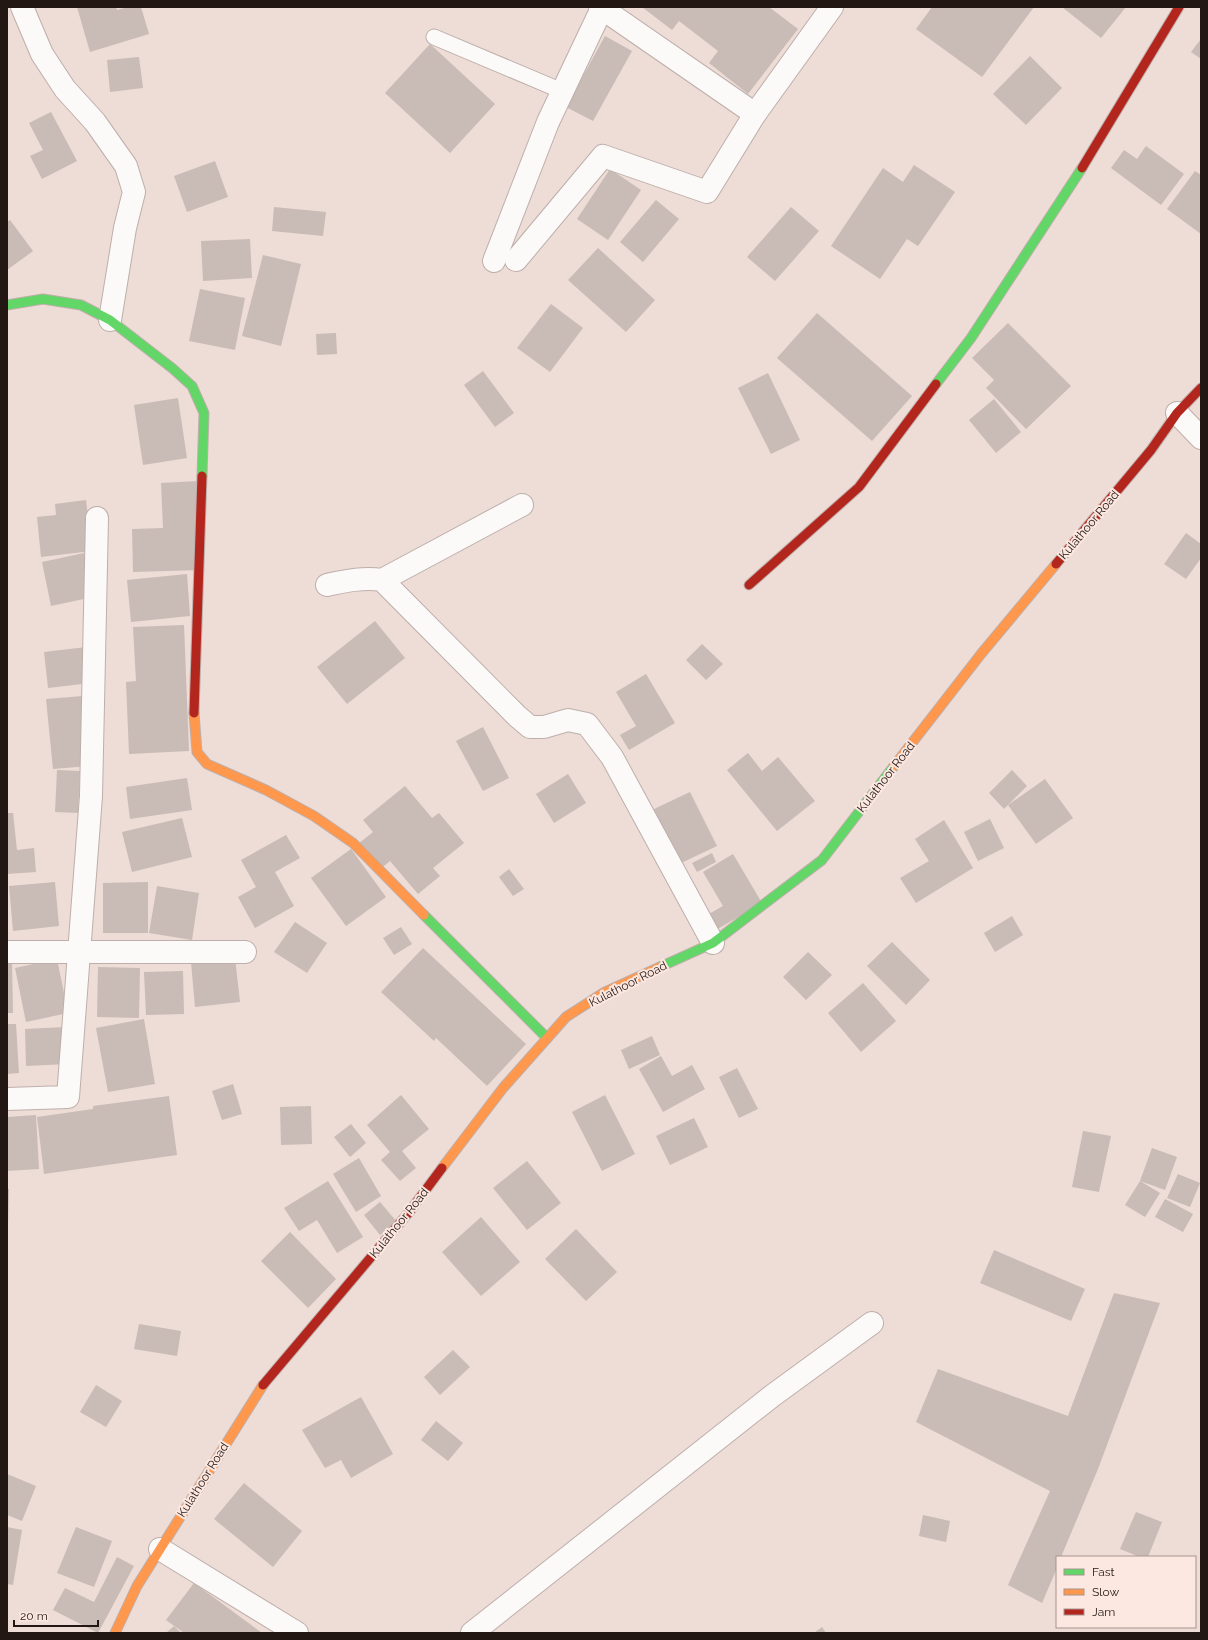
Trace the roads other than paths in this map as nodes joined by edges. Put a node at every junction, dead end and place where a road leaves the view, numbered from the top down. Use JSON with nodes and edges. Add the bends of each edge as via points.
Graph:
{"nodes":[{"id":1,"x":22,"y":7,"type":"edge"},
{"id":2,"x":601,"y":7,"type":"edge"},
{"id":3,"x":832,"y":7,"type":"edge"},
{"id":4,"x":1179,"y":7,"type":"edge"},
{"id":5,"x":434,"y":37,"type":"dead end"},
{"id":6,"x":562,"y":91,"type":"junction"},
{"id":7,"x":755,"y":114,"type":"junction"},
{"id":8,"x":516,"y":260,"type":"dead end"},
{"id":9,"x":494,"y":261,"type":"dead end"},
{"id":10,"x":7,"y":305,"type":"edge"},
{"id":11,"x":110,"y":320,"type":"junction"},
{"id":12,"x":1201,"y":388,"type":"edge"},
{"id":13,"x":1177,"y":413,"type":"junction"},
{"id":14,"x":1201,"y":438,"type":"edge"},
{"id":15,"x":522,"y":505,"type":"dead end"},
{"id":16,"x":97,"y":518,"type":"dead end"},
{"id":17,"x":382,"y":580,"type":"junction"},
{"id":18,"x":327,"y":585,"type":"dead end"},
{"id":19,"x":749,"y":585,"type":"dead end"},
{"id":20,"x":712,"y":943,"type":"junction"},
{"id":21,"x":7,"y":952,"type":"edge"},
{"id":22,"x":79,"y":952,"type":"junction"},
{"id":23,"x":245,"y":952,"type":"dead end"},
{"id":24,"x":547,"y":1038,"type":"junction"},
{"id":25,"x":7,"y":1099,"type":"edge"},
{"id":26,"x":872,"y":1323,"type":"dead end"},
{"id":27,"x":160,"y":1549,"type":"junction"},
{"id":28,"x":114,"y":1633,"type":"edge"},
{"id":29,"x":296,"y":1633,"type":"edge"},
{"id":30,"x":472,"y":1633,"type":"edge"}],
"edges":[{"from":1,"to":11,"type":"street","via":[[42,54],[65,89],[95,122],[126,166],[134,192],[125,228]]},
{"from":2,"to":6,"type":"street"},
{"from":2,"to":7,"type":"street"},
{"from":3,"to":7,"type":"street"},
{"from":4,"to":19,"type":"street","via":[[1084,165],[971,338],[859,487]]},
{"from":5,"to":6,"type":"lane"},
{"from":6,"to":9,"type":"street"},
{"from":7,"to":8,"type":"street","via":[[707,192],[603,156]]},
{"from":10,"to":11,"type":"street","via":[[44,299],[81,305]]},
{"from":11,"to":24,"type":"street","via":[[192,386],[204,413],[194,724],[197,752],[207,764],[266,790],[314,816],[353,843]]},
{"from":12,"to":13,"type":"street","name":"Kulathoor Road"},
{"from":13,"to":14,"type":"street"},
{"from":13,"to":20,"type":"street","name":"Kulathoor Road","via":[[1151,450],[981,654],[822,860]]},
{"from":15,"to":17,"type":"street"},
{"from":16,"to":22,"type":"street","via":[[91,796]]},
{"from":17,"to":18,"type":"street","via":[[354,579]]},
{"from":17,"to":20,"type":"street","via":[[530,727],[544,727],[568,720],[587,724],[612,757]]},
{"from":20,"to":24,"type":"street","name":"Kulathoor Road","via":[[605,992],[566,1017]]},
{"from":21,"to":22,"type":"street"},
{"from":22,"to":23,"type":"street"},
{"from":22,"to":25,"type":"street","via":[[68,1097]]},
{"from":24,"to":27,"type":"street","name":"Kulathoor Road","via":[[502,1088],[410,1211],[263,1384]]},
{"from":26,"to":30,"type":"street","via":[[772,1396]]},
{"from":27,"to":28,"type":"street","name":"Kulathoor Road","via":[[137,1586]]},
{"from":27,"to":29,"type":"street"}]}
